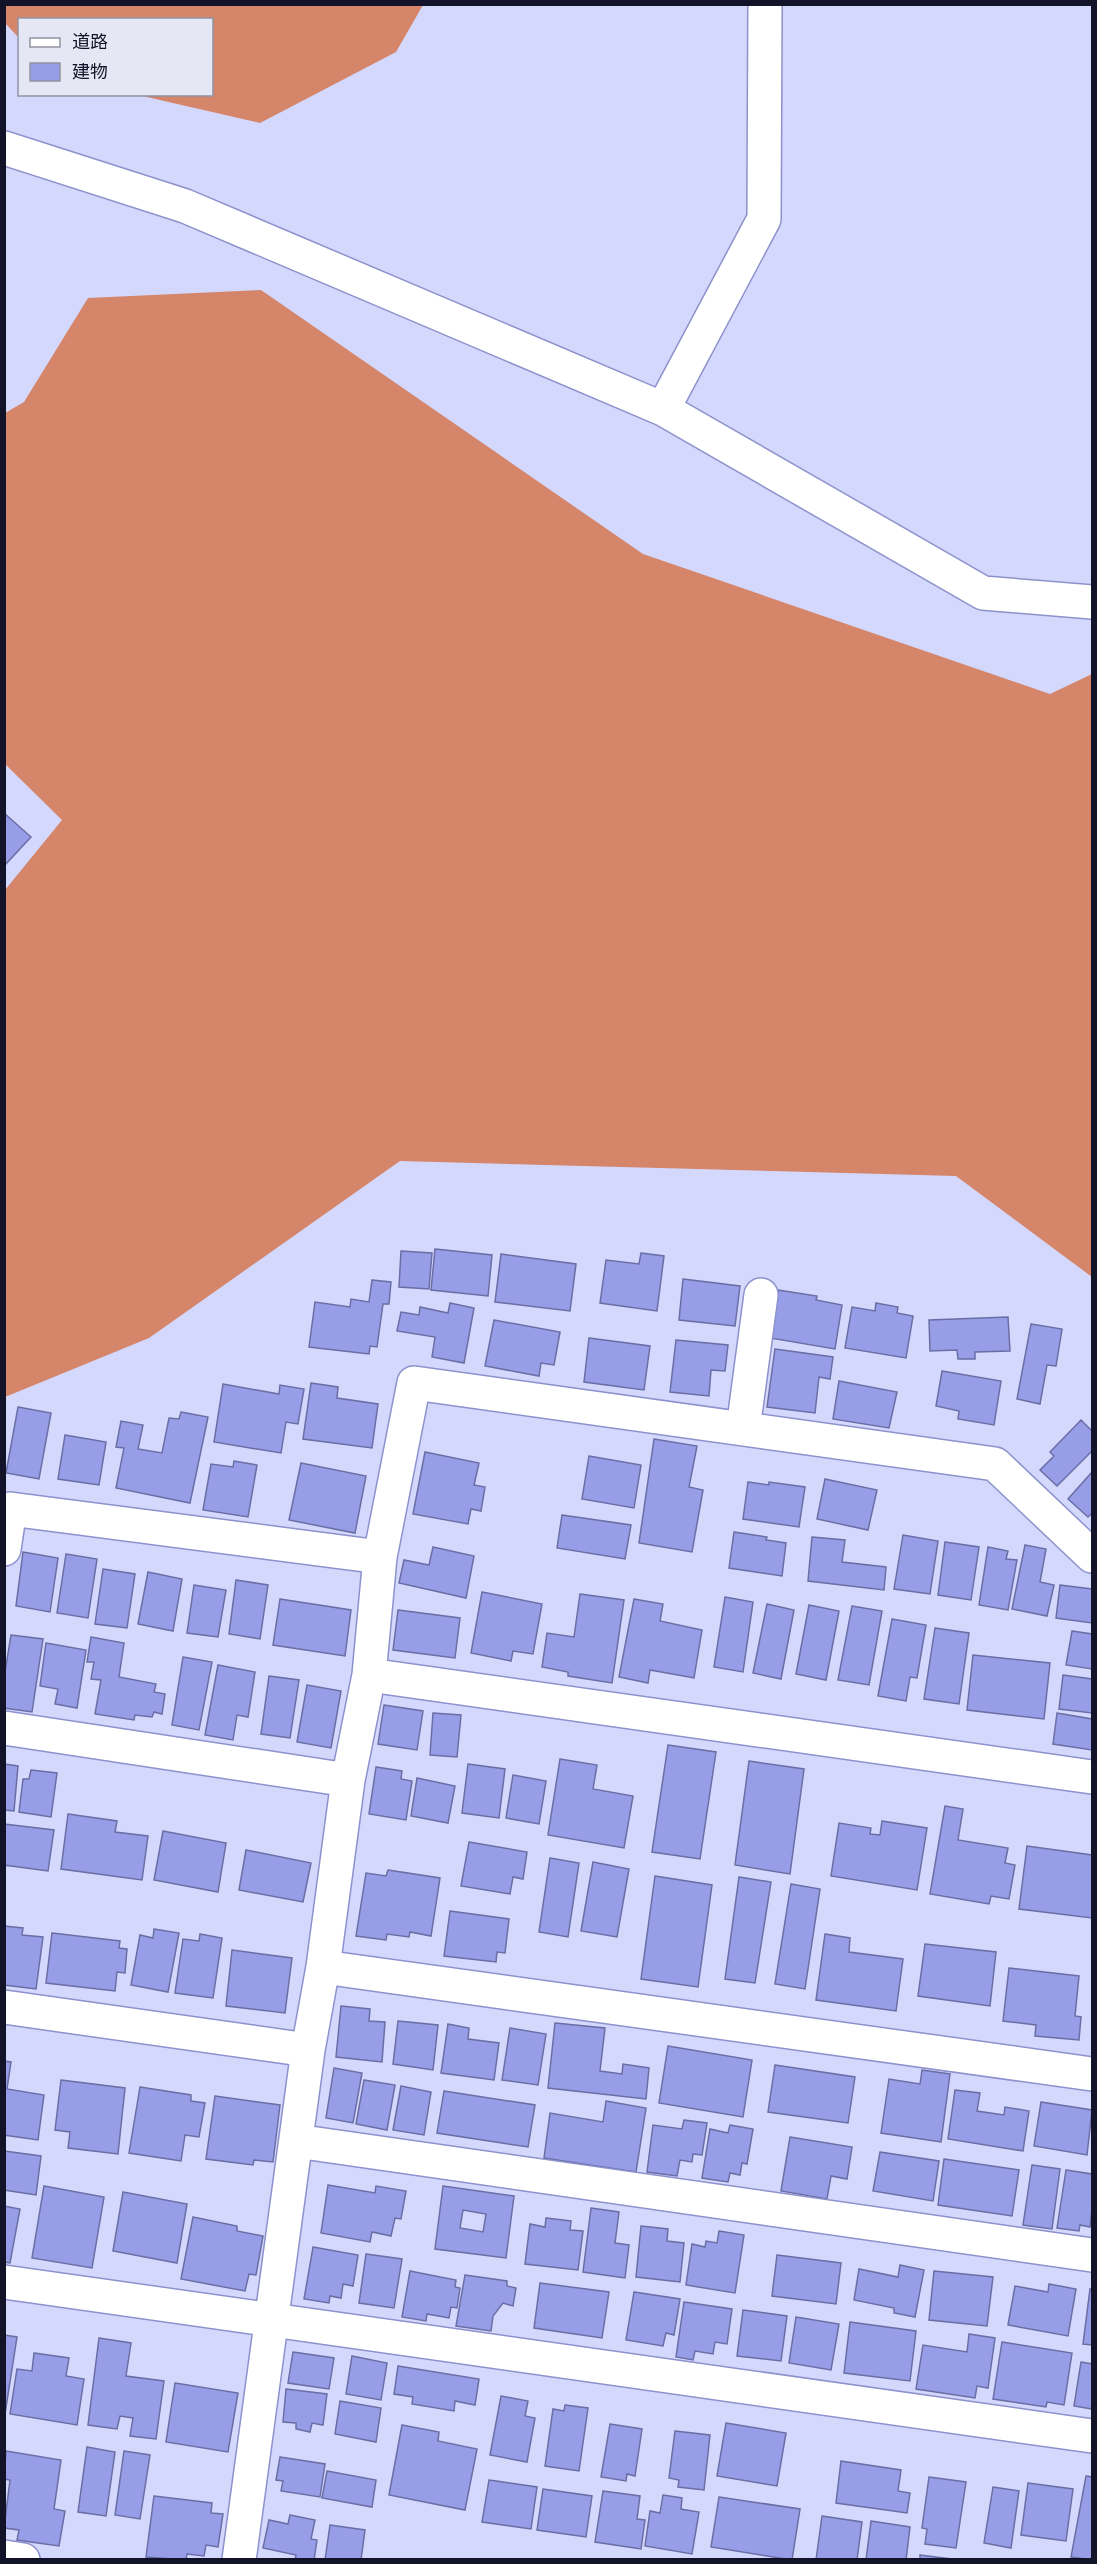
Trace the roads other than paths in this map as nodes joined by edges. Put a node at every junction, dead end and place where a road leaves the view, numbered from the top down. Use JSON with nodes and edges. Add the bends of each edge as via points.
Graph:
{"nodes":[{"id":1,"x":765,"y":4,"type":"edge"},
{"id":2,"x":4,"y":148,"type":"edge"},
{"id":3,"x":663,"y":410,"type":"junction"},
{"id":4,"x":1092,"y":602,"type":"edge"},
{"id":5,"x":761,"y":1295,"type":"dead end"},
{"id":6,"x":743,"y":1429,"type":"junction"},
{"id":7,"x":4,"y":1549,"type":"edge"},
{"id":8,"x":1092,"y":1556,"type":"edge"},
{"id":9,"x":380,"y":1557,"type":"junction"},
{"id":10,"x":369,"y":1675,"type":"junction"},
{"id":11,"x":4,"y":1728,"type":"edge"},
{"id":12,"x":1092,"y":1777,"type":"edge"},
{"id":13,"x":348,"y":1780,"type":"junction"},
{"id":14,"x":323,"y":1967,"type":"junction"},
{"id":15,"x":4,"y":2007,"type":"edge"},
{"id":16,"x":308,"y":2050,"type":"junction"},
{"id":17,"x":1092,"y":2074,"type":"edge"},
{"id":18,"x":296,"y":2141,"type":"junction"},
{"id":19,"x":1092,"y":2255,"type":"edge"},
{"id":20,"x":4,"y":2282,"type":"edge"},
{"id":21,"x":273,"y":2320,"type":"junction"},
{"id":22,"x":1092,"y":2436,"type":"edge"},
{"id":23,"x":4,"y":2557,"type":"edge"},
{"id":24,"x":23,"y":2559,"type":"edge"},
{"id":25,"x":239,"y":2559,"type":"edge"}],
"edges":[{"from":1,"to":3,"type":"street","via":[[764,219]]},
{"from":2,"to":3,"type":"street","via":[[185,206]]},
{"from":3,"to":4,"type":"street","via":[[983,593]]},
{"from":5,"to":6,"type":"street"},
{"from":6,"to":8,"type":"street","via":[[995,1464]]},
{"from":6,"to":9,"type":"street","via":[[414,1383]]},
{"from":7,"to":9,"type":"street","via":[[10,1509]]},
{"from":9,"to":10,"type":"street"},
{"from":10,"to":12,"type":"street"},
{"from":10,"to":13,"type":"street"},
{"from":11,"to":13,"type":"street"},
{"from":13,"to":14,"type":"street"},
{"from":14,"to":16,"type":"street"},
{"from":14,"to":17,"type":"street"},
{"from":15,"to":16,"type":"street"},
{"from":16,"to":18,"type":"street"},
{"from":18,"to":19,"type":"street"},
{"from":18,"to":21,"type":"street"},
{"from":20,"to":21,"type":"street"},
{"from":21,"to":22,"type":"street"},
{"from":21,"to":25,"type":"street"},
{"from":23,"to":24,"type":"street"}]}
